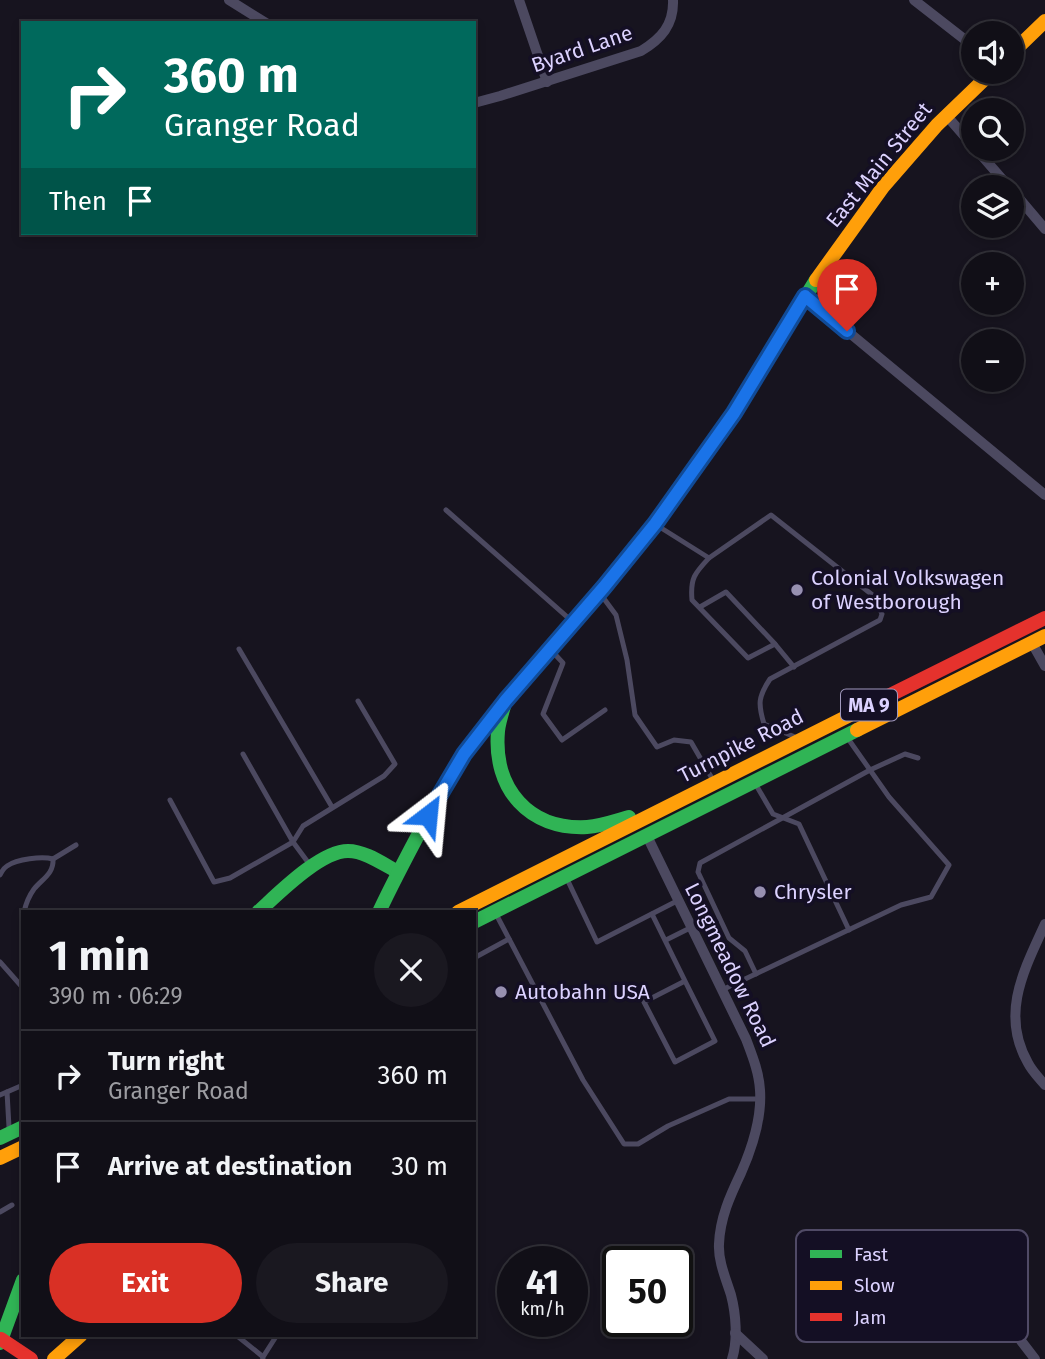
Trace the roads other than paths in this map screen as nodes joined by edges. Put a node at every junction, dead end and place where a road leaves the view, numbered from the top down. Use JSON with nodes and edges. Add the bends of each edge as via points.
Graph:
{"nodes":[{"id":1,"x":229,"y":0,"type":"edge"},
{"id":2,"x":519,"y":0,"type":"edge"},
{"id":3,"x":673,"y":0,"type":"edge"},
{"id":4,"x":914,"y":0,"type":"edge"},
{"id":5,"x":263,"y":21,"type":"edge"},
{"id":6,"x":1045,"y":21,"type":"edge"},
{"id":7,"x":961,"y":37,"type":"edge"},
{"id":8,"x":1024,"y":41,"type":"edge"},
{"id":9,"x":547,"y":82,"type":"junction"},
{"id":10,"x":979,"y":84,"type":"edge"},
{"id":11,"x":476,"y":102,"type":"edge"},
{"id":12,"x":946,"y":115,"type":"junction"},
{"id":13,"x":961,"y":132,"type":"edge"},
{"id":14,"x":986,"y":161,"type":"edge"},
{"id":15,"x":998,"y":175,"type":"edge"},
{"id":16,"x":1024,"y":205,"type":"edge"},
{"id":17,"x":1045,"y":229,"type":"edge"},
{"id":18,"x":805,"y":296,"type":"junction"},
{"id":19,"x":1045,"y":495,"type":"edge"},
{"id":20,"x":446,"y":510,"type":"dead end"},
{"id":21,"x":655,"y":524,"type":"junction"},
{"id":22,"x":709,"y":558,"type":"junction"},
{"id":23,"x":599,"y":592,"type":"junction"},
{"id":24,"x":699,"y":607,"type":"junction"},
{"id":25,"x":1045,"y":618,"type":"edge"},
{"id":26,"x":573,"y":622,"type":"junction"},
{"id":27,"x":1038,"y":640,"type":"edge"},
{"id":28,"x":775,"y":644,"type":"junction"},
{"id":29,"x":239,"y":649,"type":"dead end"},
{"id":30,"x":550,"y":649,"type":"junction"},
{"id":31,"x":1045,"y":666,"type":"edge"},
{"id":32,"x":794,"y":667,"type":"junction"},
{"id":33,"x":506,"y":700,"type":"junction"},
{"id":34,"x":358,"y":701,"type":"dead end"},
{"id":35,"x":605,"y":710,"type":"dead end"},
{"id":36,"x":846,"y":736,"type":"junction"},
{"id":37,"x":801,"y":739,"type":"junction"},
{"id":38,"x":243,"y":754,"type":"dead end"},
{"id":39,"x":918,"y":758,"type":"dead end"},
{"id":40,"x":870,"y":770,"type":"junction"},
{"id":41,"x":754,"y":782,"type":"junction"},
{"id":42,"x":715,"y":783,"type":"junction"},
{"id":43,"x":170,"y":800,"type":"dead end"},
{"id":44,"x":332,"y":807,"type":"junction"},
{"id":45,"x":661,"y":810,"type":"junction"},
{"id":46,"x":783,"y":818,"type":"junction"},
{"id":47,"x":647,"y":836,"type":"junction"},
{"id":48,"x":293,"y":842,"type":"junction"},
{"id":49,"x":76,"y":845,"type":"dead end"},
{"id":50,"x":53,"y":859,"type":"junction"},
{"id":51,"x":312,"y":867,"type":"junction"},
{"id":52,"x":398,"y":872,"type":"junction"},
{"id":53,"x":0,"y":875,"type":"edge"},
{"id":54,"x":565,"y":876,"type":"junction"},
{"id":55,"x":677,"y":901,"type":"junction"},
{"id":56,"x":24,"y":910,"type":"edge"},
{"id":57,"x":260,"y":910,"type":"edge"},
{"id":58,"x":380,"y":910,"type":"edge"},
{"id":59,"x":461,"y":910,"type":"edge"},
{"id":60,"x":495,"y":911,"type":"junction"},
{"id":61,"x":652,"y":914,"type":"junction"},
{"id":62,"x":476,"y":921,"type":"edge"},
{"id":63,"x":1045,"y":924,"type":"edge"},
{"id":64,"x":690,"y":928,"type":"junction"},
{"id":65,"x":849,"y":930,"type":"junction"},
{"id":66,"x":509,"y":939,"type":"junction"},
{"id":67,"x":666,"y":940,"type":"junction"},
{"id":68,"x":476,"y":957,"type":"edge"},
{"id":69,"x":0,"y":962,"type":"edge"},
{"id":70,"x":756,"y":974,"type":"junction"},
{"id":71,"x":21,"y":977,"type":"edge"},
{"id":72,"x":17,"y":981,"type":"junction"},
{"id":73,"x":685,"y":981,"type":"junction"},
{"id":74,"x":21,"y":986,"type":"edge"},
{"id":75,"x":722,"y":990,"type":"junction"},
{"id":76,"x":21,"y":1085,"type":"edge"},
{"id":77,"x":1045,"y":1085,"type":"edge"},
{"id":78,"x":7,"y":1092,"type":"junction"},
{"id":79,"x":0,"y":1095,"type":"edge"},
{"id":80,"x":760,"y":1099,"type":"junction"},
{"id":81,"x":21,"y":1128,"type":"edge"},
{"id":82,"x":5,"y":1136,"type":"edge"},
{"id":83,"x":21,"y":1148,"type":"edge"},
{"id":84,"x":0,"y":1158,"type":"edge"},
{"id":85,"x":21,"y":1161,"type":"edge"},
{"id":86,"x":0,"y":1166,"type":"edge"},
{"id":87,"x":12,"y":1205,"type":"dead end"},
{"id":88,"x":0,"y":1212,"type":"edge"},
{"id":89,"x":21,"y":1283,"type":"edge"},
{"id":90,"x":6,"y":1306,"type":"edge"},
{"id":91,"x":735,"y":1333,"type":"junction"},
{"id":92,"x":79,"y":1337,"type":"edge"},
{"id":93,"x":238,"y":1337,"type":"edge"},
{"id":94,"x":276,"y":1337,"type":"edge"},
{"id":95,"x":0,"y":1340,"type":"edge"},
{"id":96,"x":1022,"y":1342,"type":"edge"},
{"id":97,"x":263,"y":1358,"type":"edge"},
{"id":98,"x":31,"y":1359,"type":"edge"},
{"id":99,"x":54,"y":1359,"type":"edge"},
{"id":100,"x":732,"y":1359,"type":"edge"},
{"id":101,"x":763,"y":1359,"type":"edge"},
{"id":102,"x":1035,"y":1359,"type":"edge"}],
"edges":[{"from":1,"to":5,"type":"street"},
{"from":2,"to":9,"type":"street"},
{"from":3,"to":9,"type":"street","name":"Byard Lane","via":[[667,28],[652,45]]},
{"from":4,"to":7,"type":"street"},
{"from":6,"to":8,"type":"main road"},
{"from":9,"to":11,"type":"street","name":"Byard Lane"},
{"from":10,"to":12,"type":"main road","name":"East Main Street"},
{"from":12,"to":13,"type":"street"},
{"from":12,"to":18,"type":"main road","name":"East Main Street","via":[[883,187]]},
{"from":14,"to":15,"type":"street"},
{"from":16,"to":17,"type":"street"},
{"from":18,"to":19,"type":"street"},
{"from":18,"to":21,"type":"main road","name":"East Main Street","via":[[734,413]]},
{"from":20,"to":26,"type":"lane"},
{"from":21,"to":22,"type":"lane"},
{"from":21,"to":23,"type":"main road","name":"East Main Street"},
{"from":22,"to":24,"type":"lane","via":[[691,582],[692,600]]},
{"from":22,"to":32,"type":"lane","via":[[771,515],[875,597],[880,620]]},
{"from":23,"to":26,"type":"main road","name":"East Main Street"},
{"from":23,"to":42,"type":"lane","via":[[616,615],[635,715],[657,747],[674,740],[691,742]]},
{"from":24,"to":28,"type":"lane","via":[[748,657]]},
{"from":24,"to":28,"type":"lane","via":[[726,592]]},
{"from":25,"to":37,"type":"main road","name":"Turnpike Road","number":"MA 9"},
{"from":26,"to":30,"type":"main road","name":"East Main Street"},
{"from":27,"to":31,"type":"street"},
{"from":27,"to":36,"type":"main road","name":"Turnpike Road","number":"MA 9"},
{"from":28,"to":32,"type":"lane"},
{"from":29,"to":44,"type":"lane"},
{"from":30,"to":33,"type":"main road","name":"East Main Street"},
{"from":30,"to":35,"type":"lane","via":[[563,663],[543,713],[562,740]]},
{"from":32,"to":37,"type":"lane","via":[[770,679],[759,703],[764,724]]},
{"from":33,"to":45,"type":"main road","via":[[498,736],[499,758],[509,792],[525,810],[549,822],[588,827]]},
{"from":33,"to":52,"type":"main road","name":"East Main Street","via":[[464,754]]},
{"from":34,"to":44,"type":"lane","via":[[396,764]]},
{"from":36,"to":40,"type":"lane"},
{"from":36,"to":41,"type":"main road","name":"Turnpike Road","number":"MA 9"},
{"from":37,"to":42,"type":"main road","name":"Turnpike Road","number":"MA 9"},
{"from":38,"to":48,"type":"lane"},
{"from":39,"to":40,"type":"lane","via":[[905,754]]},
{"from":40,"to":46,"type":"lane"},
{"from":40,"to":65,"type":"lane","via":[[949,865],[931,897],[901,905]]},
{"from":41,"to":46,"type":"lane","via":[[773,814]]},
{"from":41,"to":47,"type":"main road","name":"Turnpike Road","number":"MA 9"},
{"from":42,"to":45,"type":"main road","name":"Turnpike Road","number":"MA 9"},
{"from":43,"to":48,"type":"lane","via":[[214,882],[230,878]]},
{"from":44,"to":48,"type":"lane","via":[[303,826]]},
{"from":45,"to":59,"type":"main road","name":"Turnpike Road","number":"MA 9"},
{"from":46,"to":65,"type":"lane","via":[[799,824]]},
{"from":46,"to":70,"type":"lane","via":[[700,863],[698,872],[729,937],[745,951]]},
{"from":47,"to":54,"type":"main road","name":"Turnpike Road","number":"MA 9"},
{"from":47,"to":55,"type":"street","name":"Longmeadow Road"},
{"from":48,"to":51,"type":"lane"},
{"from":49,"to":50,"type":"lane"},
{"from":50,"to":53,"type":"lane","via":[[13,863]]},
{"from":50,"to":56,"type":"lane","via":[[51,872],[35,888]]},
{"from":51,"to":52,"type":"main road","via":[[345,851]]},
{"from":51,"to":57,"type":"main road"},
{"from":52,"to":58,"type":"main road","name":"East Main Street"},
{"from":54,"to":60,"type":"main road","name":"Turnpike Road","number":"MA 9"},
{"from":54,"to":61,"type":"lane","via":[[597,942]]},
{"from":55,"to":61,"type":"lane"},
{"from":55,"to":64,"type":"street","name":"Longmeadow Road"},
{"from":60,"to":62,"type":"main road","name":"Turnpike Road","number":"MA 9"},
{"from":60,"to":66,"type":"lane"},
{"from":61,"to":67,"type":"lane"},
{"from":63,"to":77,"type":"street","via":[[1019,986],[1014,1013],[1018,1040]]},
{"from":64,"to":67,"type":"lane"},
{"from":64,"to":75,"type":"street","name":"Longmeadow Road"},
{"from":65,"to":70,"type":"lane"},
{"from":66,"to":68,"type":"lane"},
{"from":66,"to":80,"type":"lane","via":[[583,1080],[624,1144],[638,1144],[729,1098]]},
{"from":67,"to":73,"type":"lane"},
{"from":69,"to":72,"type":"lane"},
{"from":70,"to":75,"type":"lane"},
{"from":71,"to":72,"type":"lane"},
{"from":72,"to":74,"type":"lane"},
{"from":73,"to":73,"type":"lane","via":[[644,1002],[675,1062],[715,1041]]},
{"from":75,"to":80,"type":"street","name":"Longmeadow Road","via":[[756,1064]]},
{"from":76,"to":78,"type":"lane"},
{"from":78,"to":79,"type":"lane"},
{"from":78,"to":82,"type":"lane"},
{"from":80,"to":91,"type":"street","name":"Longmeadow Road","via":[[752,1144],[722,1220],[719,1246]]},
{"from":81,"to":82,"type":"main road"},
{"from":83,"to":84,"type":"main road"},
{"from":85,"to":86,"type":"main road"},
{"from":87,"to":88,"type":"lane"},
{"from":89,"to":90,"type":"main road"},
{"from":90,"to":95,"type":"main road"},
{"from":91,"to":100,"type":"street","name":"Longmeadow Road"},
{"from":91,"to":101,"type":"street"},
{"from":92,"to":99,"type":"main road"},
{"from":93,"to":97,"type":"lane"},
{"from":94,"to":97,"type":"lane"},
{"from":95,"to":98,"type":"main road"},
{"from":96,"to":102,"type":"street"}]}
